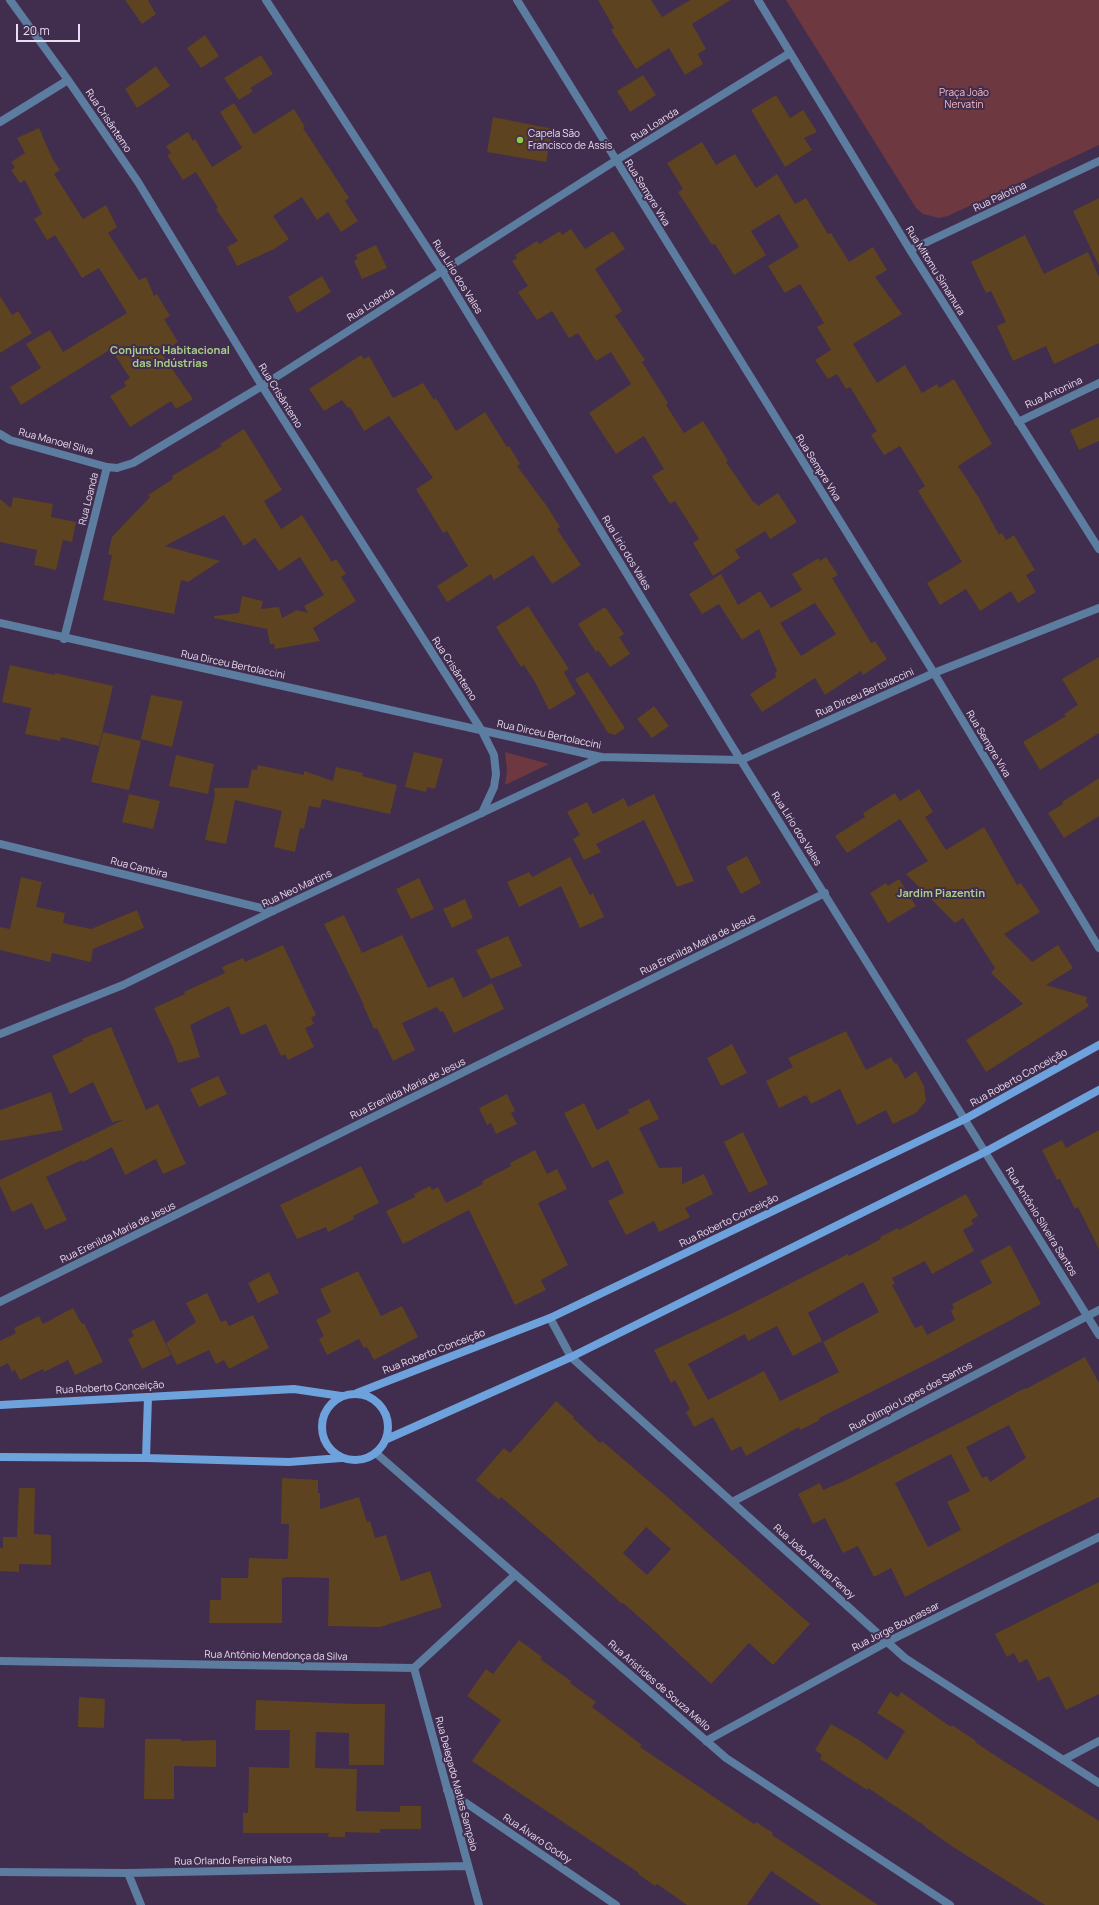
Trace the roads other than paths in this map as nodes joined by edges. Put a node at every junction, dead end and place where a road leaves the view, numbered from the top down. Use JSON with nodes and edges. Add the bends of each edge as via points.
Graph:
{"nodes":[{"id":1,"x":10,"y":0,"type":"edge"},
{"id":2,"x":266,"y":0,"type":"edge"},
{"id":3,"x":517,"y":0,"type":"edge"},
{"id":4,"x":758,"y":0,"type":"edge"},
{"id":5,"x":790,"y":53,"type":"junction"},
{"id":6,"x":68,"y":80,"type":"junction"},
{"id":7,"x":0,"y":122,"type":"edge"},
{"id":8,"x":616,"y":161,"type":"junction"},
{"id":9,"x":1099,"y":162,"type":"edge"},
{"id":10,"x":910,"y":250,"type":"junction"},
{"id":11,"x":442,"y":272,"type":"junction"},
{"id":12,"x":1099,"y":383,"type":"edge"},
{"id":13,"x":262,"y":386,"type":"junction"},
{"id":14,"x":1018,"y":422,"type":"junction"},
{"id":15,"x":0,"y":434,"type":"edge"},
{"id":16,"x":107,"y":467,"type":"junction"},
{"id":17,"x":1099,"y":549,"type":"edge"},
{"id":18,"x":1099,"y":608,"type":"edge"},
{"id":19,"x":0,"y":623,"type":"edge"},
{"id":20,"x":64,"y":639,"type":"junction"},
{"id":21,"x":934,"y":673,"type":"junction"},
{"id":22,"x":482,"y":731,"type":"junction"},
{"id":23,"x":601,"y":757,"type":"junction"},
{"id":24,"x":741,"y":760,"type":"junction"},
{"id":25,"x":482,"y":813,"type":"junction"},
{"id":26,"x":0,"y":844,"type":"edge"},
{"id":27,"x":825,"y":893,"type":"junction"},
{"id":28,"x":274,"y":911,"type":"junction"},
{"id":29,"x":1099,"y":948,"type":"edge"},
{"id":30,"x":0,"y":1034,"type":"edge"},
{"id":31,"x":1099,"y":1045,"type":"edge"},
{"id":32,"x":1099,"y":1090,"type":"edge"},
{"id":33,"x":965,"y":1119,"type":"junction"},
{"id":34,"x":985,"y":1152,"type":"junction"},
{"id":35,"x":0,"y":1302,"type":"edge"},
{"id":36,"x":1099,"y":1310,"type":"edge"},
{"id":37,"x":1087,"y":1316,"type":"junction"},
{"id":38,"x":550,"y":1318,"type":"junction"},
{"id":39,"x":1099,"y":1335,"type":"edge"},
{"id":40,"x":571,"y":1357,"type":"junction"},
{"id":41,"x":357,"y":1393,"type":"junction"},
{"id":42,"x":341,"y":1396,"type":"junction"},
{"id":43,"x":148,"y":1397,"type":"junction"},
{"id":44,"x":0,"y":1405,"type":"edge"},
{"id":45,"x":387,"y":1439,"type":"junction"},
{"id":46,"x":377,"y":1454,"type":"junction"},
{"id":47,"x":0,"y":1456,"type":"edge"},
{"id":48,"x":146,"y":1458,"type":"junction"},
{"id":49,"x":341,"y":1458,"type":"junction"},
{"id":50,"x":732,"y":1502,"type":"junction"},
{"id":51,"x":1099,"y":1537,"type":"edge"},
{"id":52,"x":515,"y":1575,"type":"junction"},
{"id":53,"x":887,"y":1642,"type":"junction"},
{"id":54,"x":0,"y":1661,"type":"edge"},
{"id":55,"x":414,"y":1668,"type":"junction"},
{"id":56,"x":706,"y":1741,"type":"junction"},
{"id":57,"x":1099,"y":1741,"type":"edge"},
{"id":58,"x":1063,"y":1760,"type":"junction"},
{"id":59,"x":1099,"y":1783,"type":"edge"},
{"id":60,"x":447,"y":1790,"type":"junction"},
{"id":61,"x":467,"y":1866,"type":"junction"},
{"id":62,"x":0,"y":1872,"type":"edge"},
{"id":63,"x":128,"y":1873,"type":"junction"},
{"id":64,"x":141,"y":1905,"type":"edge"},
{"id":65,"x":479,"y":1905,"type":"edge"},
{"id":66,"x":616,"y":1905,"type":"edge"},
{"id":67,"x":950,"y":1905,"type":"edge"}],
"edges":[{"from":1,"to":6,"type":"street","name":"Rua Crisântemo"},
{"from":2,"to":11,"type":"street","name":"Rua Lírio dos Vales"},
{"from":3,"to":8,"type":"street","name":"Rua Sempre Viva"},
{"from":4,"to":5,"type":"street","name":"Rua Mitomu Simamura"},
{"from":5,"to":8,"type":"street","name":"Rua Loanda"},
{"from":5,"to":10,"type":"street","name":"Rua Mitomu Simamura"},
{"from":6,"to":7,"type":"street"},
{"from":6,"to":13,"type":"street","name":"Rua Crisântemo","via":[[138,182]]},
{"from":8,"to":11,"type":"street","name":"Rua Loanda"},
{"from":8,"to":21,"type":"street","name":"Rua Sempre Viva"},
{"from":9,"to":10,"type":"street","name":"Rua Palotina"},
{"from":10,"to":14,"type":"street","name":"Rua Mitomu Simamura"},
{"from":11,"to":13,"type":"street","name":"Rua Loanda"},
{"from":11,"to":24,"type":"street","name":"Rua Lírio dos Vales"},
{"from":12,"to":14,"type":"street","name":"Rua Antonina"},
{"from":13,"to":16,"type":"street","name":"Rua Loanda","via":[[133,463],[117,468]]},
{"from":13,"to":22,"type":"street","name":"Rua Crisântemo"},
{"from":14,"to":17,"type":"street","name":"Rua Mitomu Simamura"},
{"from":15,"to":16,"type":"street","name":"Rua Manoel Silva","via":[[10,440]]},
{"from":16,"to":20,"type":"street","name":"Rua Loanda"},
{"from":18,"to":21,"type":"street","name":"Rua Dirceu Bertolaccini"},
{"from":19,"to":20,"type":"street","name":"Rua Dirceu Bertolaccini"},
{"from":20,"to":22,"type":"street","name":"Rua Dirceu Bertolaccini"},
{"from":21,"to":24,"type":"street","name":"Rua Dirceu Bertolaccini"},
{"from":21,"to":29,"type":"street","name":"Rua Sempre Viva"},
{"from":22,"to":23,"type":"street","name":"Rua Dirceu Bertolaccini"},
{"from":22,"to":25,"type":"street","name":"Rua Crisântemo","via":[[494,755],[496,774],[494,787]]},
{"from":23,"to":24,"type":"street","name":"Rua Dirceu Bertolaccini"},
{"from":23,"to":25,"type":"street","name":"Rua Neo Martins"},
{"from":24,"to":27,"type":"street","name":"Rua Lírio dos Vales"},
{"from":25,"to":28,"type":"street","name":"Rua Neo Martins"},
{"from":26,"to":28,"type":"street","name":"Rua Cambira"},
{"from":27,"to":33,"type":"street","name":"Rua Lírio dos Vales"},
{"from":27,"to":35,"type":"street","name":"Rua Erenilda Maria de Jesus"},
{"from":28,"to":30,"type":"street","name":"Rua Neo Martins","via":[[123,985]]},
{"from":31,"to":33,"type":"street","name":"Rua Roberto Conceição"},
{"from":32,"to":34,"type":"street"},
{"from":33,"to":34,"type":"street","name":"Rua Antônio Silveira Santos"},
{"from":33,"to":38,"type":"street","name":"Rua Roberto Conceição"},
{"from":34,"to":37,"type":"street","name":"Rua Antônio Silveira Santos"},
{"from":34,"to":40,"type":"street"},
{"from":36,"to":37,"type":"street","name":"Rua Olimpio Lopes dos Santos"},
{"from":37,"to":39,"type":"street","name":"Rua Antônio Silveira Santos"},
{"from":37,"to":50,"type":"street","name":"Rua Olimpio Lopes dos Santos"},
{"from":38,"to":40,"type":"street","name":"Rua João Aranda Fenoy"},
{"from":38,"to":41,"type":"street","name":"Rua Roberto Conceição"},
{"from":40,"to":45,"type":"street"},
{"from":40,"to":50,"type":"street","name":"Rua João Aranda Fenoy"},
{"from":41,"to":42,"type":"street"},
{"from":41,"to":45,"type":"street","via":[[370,1396],[382,1406],[389,1420]]},
{"from":42,"to":43,"type":"street","name":"Rua Roberto Conceição","via":[[294,1389]]},
{"from":42,"to":49,"type":"street","via":[[332,1401],[325,1410],[321,1426],[325,1443]]},
{"from":43,"to":44,"type":"street","name":"Rua Roberto Conceição"},
{"from":43,"to":48,"type":"street"},
{"from":45,"to":46,"type":"street"},
{"from":46,"to":49,"type":"street","via":[[359,1461]]},
{"from":46,"to":52,"type":"street","name":"Rua Aristides de Souza Mello"},
{"from":47,"to":48,"type":"street"},
{"from":48,"to":49,"type":"street","via":[[289,1462]]},
{"from":50,"to":53,"type":"street","name":"Rua João Aranda Fenoy"},
{"from":51,"to":53,"type":"street","name":"Rua Jorge Bounassar"},
{"from":52,"to":55,"type":"street"},
{"from":52,"to":56,"type":"street","name":"Rua Aristides de Souza Mello"},
{"from":53,"to":56,"type":"street","name":"Rua Jorge Bounassar"},
{"from":53,"to":58,"type":"street","name":"Rua João Aranda Fenoy","via":[[905,1658]]},
{"from":54,"to":55,"type":"street","name":"Rua Antônio Mendonça da Silva"},
{"from":55,"to":60,"type":"street","name":"Rua Delegado Matias Sampaio"},
{"from":56,"to":67,"type":"street","name":"Rua Aristides de Souza Mello","via":[[726,1758]]},
{"from":57,"to":58,"type":"street"},
{"from":58,"to":59,"type":"street","name":"Rua João Aranda Fenoy"},
{"from":60,"to":61,"type":"street","name":"Rua Delegado Matias Sampaio"},
{"from":60,"to":66,"type":"street","name":"Rua Álvaro Godoy"},
{"from":61,"to":63,"type":"street","name":"Rua Orlando Ferreira Neto"},
{"from":61,"to":65,"type":"street","name":"Rua Delegado Matias Sampaio"},
{"from":62,"to":63,"type":"street","name":"Rua Orlando Ferreira Neto"},
{"from":63,"to":64,"type":"street"}]}
